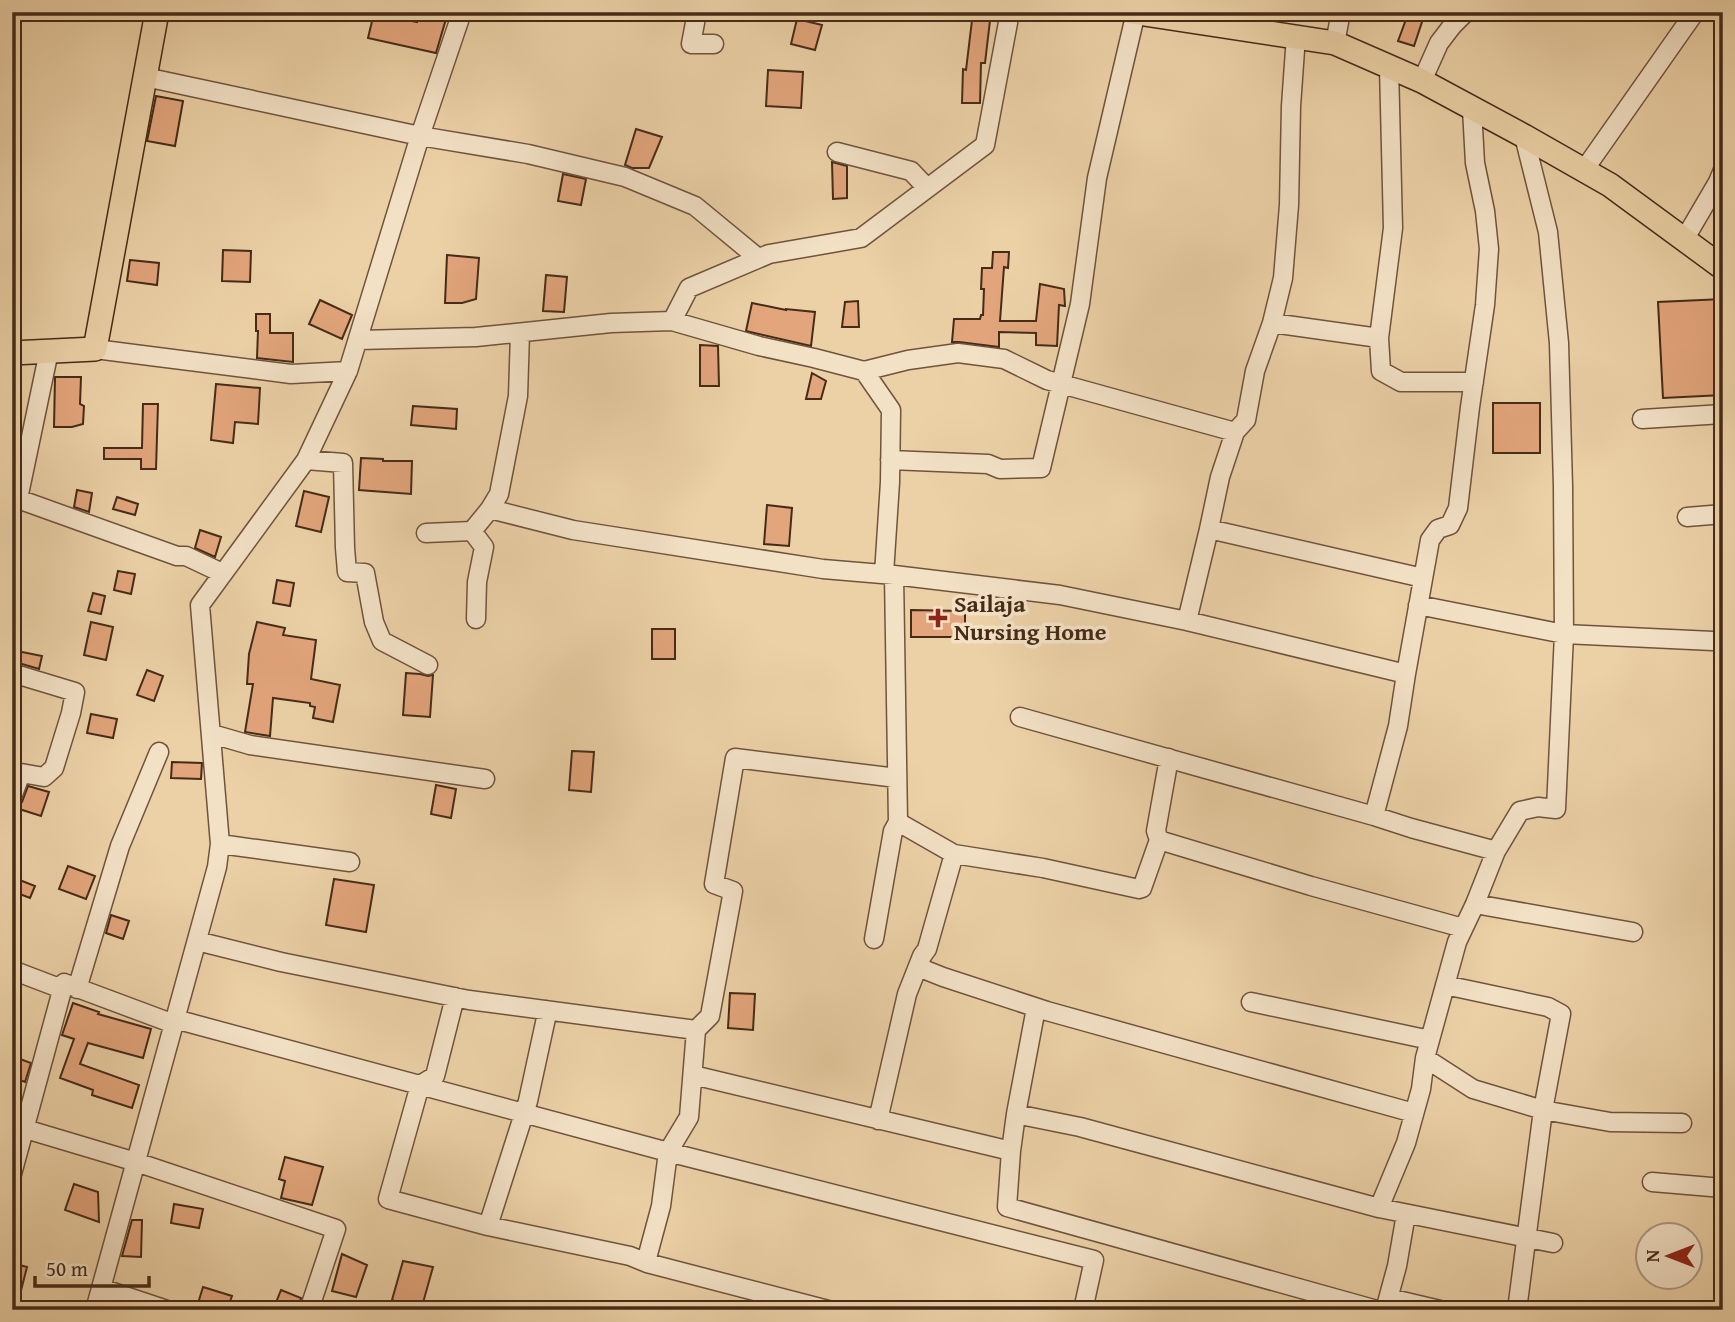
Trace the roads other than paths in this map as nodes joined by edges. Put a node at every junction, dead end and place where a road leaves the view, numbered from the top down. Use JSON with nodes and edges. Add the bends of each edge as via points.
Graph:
{"nodes":[{"id":1,"x":156,"y":12,"type":"edge"},
{"id":2,"x":462,"y":12,"type":"edge"},
{"id":3,"x":697,"y":12,"type":"edge"},
{"id":4,"x":1010,"y":12,"type":"edge"},
{"id":5,"x":1134,"y":12,"type":"edge"},
{"id":6,"x":1341,"y":12,"type":"edge"},
{"id":7,"x":1466,"y":12,"type":"edge"},
{"id":8,"x":1695,"y":12,"type":"edge"},
{"id":9,"x":1296,"y":36,"type":"junction"},
{"id":10,"x":1335,"y":43,"type":"junction"},
{"id":11,"x":714,"y":44,"type":"dead end"},
{"id":12,"x":1389,"y":67,"type":"junction"},
{"id":13,"x":145,"y":77,"type":"junction"},
{"id":14,"x":1422,"y":81,"type":"junction"},
{"id":15,"x":1472,"y":108,"type":"junction"},
{"id":16,"x":420,"y":136,"type":"junction"},
{"id":17,"x":1524,"y":136,"type":"junction"},
{"id":18,"x":837,"y":152,"type":"dead end"},
{"id":19,"x":1584,"y":170,"type":"junction"},
{"id":20,"x":1723,"y":170,"type":"edge"},
{"id":21,"x":927,"y":188,"type":"junction"},
{"id":22,"x":1717,"y":196,"type":"edge"},
{"id":23,"x":1684,"y":240,"type":"junction"},
{"id":24,"x":758,"y":258,"type":"junction"},
{"id":25,"x":1723,"y":268,"type":"edge"},
{"id":26,"x":672,"y":321,"type":"junction"},
{"id":27,"x":1272,"y":323,"type":"junction"},
{"id":28,"x":520,"y":333,"type":"junction"},
{"id":29,"x":1379,"y":338,"type":"junction"},
{"id":30,"x":359,"y":340,"type":"junction"},
{"id":31,"x":95,"y":349,"type":"junction"},
{"id":32,"x":49,"y":351,"type":"junction"},
{"id":33,"x":12,"y":353,"type":"edge"},
{"id":34,"x":348,"y":371,"type":"junction"},
{"id":35,"x":864,"y":371,"type":"junction"},
{"id":36,"x":1474,"y":382,"type":"junction"},
{"id":37,"x":1060,"y":383,"type":"junction"},
{"id":38,"x":1723,"y":414,"type":"edge"},
{"id":39,"x":1642,"y":419,"type":"dead end"},
{"id":40,"x":1235,"y":432,"type":"junction"},
{"id":41,"x":306,"y":460,"type":"junction"},
{"id":42,"x":890,"y":460,"type":"junction"},
{"id":43,"x":15,"y":499,"type":"edge"},
{"id":44,"x":490,"y":509,"type":"junction"},
{"id":45,"x":1723,"y":514,"type":"edge"},
{"id":46,"x":1687,"y":517,"type":"dead end"},
{"id":47,"x":1209,"y":528,"type":"junction"},
{"id":48,"x":472,"y":531,"type":"junction"},
{"id":49,"x":426,"y":533,"type":"dead end"},
{"id":50,"x":222,"y":573,"type":"junction"},
{"id":51,"x":889,"y":574,"type":"junction"},
{"id":52,"x":1423,"y":578,"type":"junction"},
{"id":53,"x":1418,"y":605,"type":"junction"},
{"id":54,"x":476,"y":619,"type":"dead end"},
{"id":55,"x":1187,"y":621,"type":"junction"},
{"id":56,"x":1564,"y":634,"type":"junction"},
{"id":57,"x":1723,"y":640,"type":"edge"},
{"id":58,"x":428,"y":664,"type":"dead end"},
{"id":59,"x":12,"y":673,"type":"edge"},
{"id":60,"x":1406,"y":674,"type":"junction"},
{"id":61,"x":1020,"y":718,"type":"dead end"},
{"id":62,"x":212,"y":734,"type":"junction"},
{"id":63,"x":159,"y":752,"type":"dead end"},
{"id":64,"x":1169,"y":758,"type":"junction"},
{"id":65,"x":897,"y":778,"type":"junction"},
{"id":66,"x":485,"y":779,"type":"dead end"},
{"id":67,"x":12,"y":797,"type":"edge"},
{"id":68,"x":1374,"y":816,"type":"junction"},
{"id":69,"x":898,"y":822,"type":"junction"},
{"id":70,"x":1159,"y":840,"type":"junction"},
{"id":71,"x":220,"y":844,"type":"junction"},
{"id":72,"x":1496,"y":851,"type":"junction"},
{"id":73,"x":954,"y":853,"type":"junction"},
{"id":74,"x":350,"y":862,"type":"dead end"},
{"id":75,"x":1475,"y":904,"type":"junction"},
{"id":76,"x":1463,"y":928,"type":"junction"},
{"id":77,"x":1633,"y":932,"type":"dead end"},
{"id":78,"x":874,"y":940,"type":"dead end"},
{"id":79,"x":197,"y":941,"type":"junction"},
{"id":80,"x":918,"y":967,"type":"junction"},
{"id":81,"x":12,"y":970,"type":"edge"},
{"id":82,"x":1445,"y":985,"type":"junction"},
{"id":83,"x":70,"y":989,"type":"junction"},
{"id":84,"x":455,"y":997,"type":"junction"},
{"id":85,"x":1251,"y":1002,"type":"dead end"},
{"id":86,"x":546,"y":1010,"type":"junction"},
{"id":87,"x":1076,"y":1019,"type":"junction"},
{"id":88,"x":175,"y":1022,"type":"junction"},
{"id":89,"x":696,"y":1030,"type":"junction"},
{"id":90,"x":1427,"y":1049,"type":"junction"},
{"id":91,"x":693,"y":1075,"type":"junction"},
{"id":92,"x":420,"y":1085,"type":"junction"},
{"id":93,"x":1543,"y":1110,"type":"junction"},
{"id":94,"x":524,"y":1113,"type":"junction"},
{"id":95,"x":1414,"y":1113,"type":"junction"},
{"id":96,"x":1016,"y":1114,"type":"junction"},
{"id":97,"x":878,"y":1120,"type":"junction"},
{"id":98,"x":1682,"y":1123,"type":"dead end"},
{"id":99,"x":18,"y":1126,"type":"edge"},
{"id":100,"x":1011,"y":1151,"type":"junction"},
{"id":101,"x":668,"y":1152,"type":"junction"},
{"id":102,"x":136,"y":1162,"type":"junction"},
{"id":103,"x":12,"y":1174,"type":"edge"},
{"id":104,"x":1652,"y":1182,"type":"dead end"},
{"id":105,"x":1723,"y":1188,"type":"edge"},
{"id":106,"x":1379,"y":1208,"type":"junction"},
{"id":107,"x":1406,"y":1214,"type":"junction"},
{"id":108,"x":488,"y":1226,"type":"junction"},
{"id":109,"x":1525,"y":1238,"type":"junction"},
{"id":110,"x":1553,"y":1243,"type":"dead end"},
{"id":111,"x":647,"y":1263,"type":"junction"},
{"id":112,"x":101,"y":1288,"type":"junction"},
{"id":113,"x":1384,"y":1306,"type":"edge"},
{"id":114,"x":96,"y":1310,"type":"edge"},
{"id":115,"x":167,"y":1310,"type":"edge"},
{"id":116,"x":309,"y":1310,"type":"edge"},
{"id":117,"x":828,"y":1310,"type":"edge"},
{"id":118,"x":1083,"y":1310,"type":"edge"},
{"id":119,"x":1440,"y":1310,"type":"edge"},
{"id":120,"x":1517,"y":1310,"type":"edge"}],
"edges":[{"from":1,"to":13,"type":"main road"},
{"from":2,"to":16,"type":"street"},
{"from":3,"to":11,"type":"street","via":[[691,44]]},
{"from":4,"to":21,"type":"street","via":[[985,145]]},
{"from":5,"to":9,"type":"main road"},
{"from":5,"to":37,"type":"street","via":[[1097,178],[1080,304]]},
{"from":6,"to":10,"type":"street"},
{"from":7,"to":14,"type":"street","via":[[1439,43]]},
{"from":8,"to":19,"type":"street"},
{"from":9,"to":10,"type":"main road"},
{"from":9,"to":27,"type":"street","via":[[1283,278]]},
{"from":10,"to":12,"type":"main road"},
{"from":12,"to":14,"type":"main road"},
{"from":12,"to":29,"type":"street","via":[[1393,228]]},
{"from":13,"to":16,"type":"street"},
{"from":13,"to":31,"type":"main road"},
{"from":14,"to":15,"type":"main road"},
{"from":15,"to":17,"type":"main road"},
{"from":15,"to":36,"type":"street","via":[[1475,163],[1489,249]]},
{"from":16,"to":24,"type":"street","via":[[528,154],[625,177],[695,206]]},
{"from":16,"to":30,"type":"street"},
{"from":17,"to":19,"type":"main road"},
{"from":17,"to":56,"type":"street","via":[[1548,232],[1559,343]]},
{"from":18,"to":21,"type":"street","via":[[911,171]]},
{"from":19,"to":23,"type":"main road"},
{"from":20,"to":22,"type":"street"},
{"from":21,"to":24,"type":"street","via":[[861,237]]},
{"from":22,"to":23,"type":"street"},
{"from":23,"to":25,"type":"main road"},
{"from":24,"to":26,"type":"street","via":[[689,288]]},
{"from":26,"to":28,"type":"street"},
{"from":26,"to":35,"type":"street"},
{"from":27,"to":29,"type":"street"},
{"from":27,"to":40,"type":"street","via":[[1255,371],[1246,420]]},
{"from":28,"to":30,"type":"street"},
{"from":28,"to":44,"type":"street","via":[[518,396],[499,494]]},
{"from":29,"to":36,"type":"street","via":[[1381,371],[1401,382]]},
{"from":30,"to":34,"type":"street"},
{"from":31,"to":32,"type":"main road"},
{"from":31,"to":34,"type":"street","via":[[291,374]]},
{"from":32,"to":33,"type":"main road"},
{"from":32,"to":43,"type":"street"},
{"from":34,"to":41,"type":"street"},
{"from":35,"to":37,"type":"street","via":[[958,353],[1004,359]]},
{"from":35,"to":42,"type":"street","via":[[891,410]]},
{"from":36,"to":52,"type":"street","via":[[1458,508],[1450,525],[1438,528],[1430,540]]},
{"from":37,"to":40,"type":"street"},
{"from":37,"to":42,"type":"street","via":[[1041,468]]},
{"from":38,"to":39,"type":"street"},
{"from":40,"to":47,"type":"street"},
{"from":41,"to":50,"type":"street"},
{"from":41,"to":58,"type":"street","via":[[343,463],[347,572],[365,573],[374,622],[383,641]]},
{"from":42,"to":51,"type":"street"},
{"from":43,"to":50,"type":"street","via":[[186,556]]},
{"from":44,"to":48,"type":"street"},
{"from":44,"to":51,"type":"street","via":[[573,530],[823,569]]},
{"from":45,"to":46,"type":"street"},
{"from":47,"to":52,"type":"street"},
{"from":47,"to":55,"type":"street"},
{"from":48,"to":49,"type":"street"},
{"from":48,"to":54,"type":"street","via":[[484,547]]},
{"from":50,"to":62,"type":"street","via":[[200,604]]},
{"from":51,"to":55,"type":"street","via":[[1059,595]]},
{"from":51,"to":65,"type":"street"},
{"from":52,"to":53,"type":"street"},
{"from":53,"to":56,"type":"street"},
{"from":53,"to":60,"type":"street"},
{"from":55,"to":60,"type":"street"},
{"from":56,"to":57,"type":"street"},
{"from":56,"to":72,"type":"street","via":[[1556,808],[1520,811]]},
{"from":59,"to":67,"type":"street","via":[[75,692],[54,768],[44,777],[21,773]]},
{"from":60,"to":68,"type":"street","via":[[1398,726]]},
{"from":61,"to":64,"type":"street"},
{"from":62,"to":66,"type":"street","via":[[250,745]]},
{"from":62,"to":71,"type":"street"},
{"from":63,"to":83,"type":"street"},
{"from":64,"to":68,"type":"street"},
{"from":64,"to":70,"type":"street","via":[[1156,831]]},
{"from":65,"to":69,"type":"street"},
{"from":65,"to":89,"type":"street","via":[[735,758],[714,884],[733,891],[709,1016]]},
{"from":68,"to":72,"type":"street"},
{"from":69,"to":73,"type":"street"},
{"from":69,"to":78,"type":"street"},
{"from":70,"to":73,"type":"street","via":[[1139,889]]},
{"from":70,"to":76,"type":"street"},
{"from":71,"to":74,"type":"street"},
{"from":71,"to":79,"type":"street"},
{"from":72,"to":75,"type":"street"},
{"from":73,"to":80,"type":"street"},
{"from":75,"to":76,"type":"street"},
{"from":75,"to":77,"type":"street"},
{"from":76,"to":82,"type":"street"},
{"from":79,"to":84,"type":"street"},
{"from":79,"to":88,"type":"street"},
{"from":80,"to":87,"type":"street"},
{"from":80,"to":97,"type":"street"},
{"from":81,"to":83,"type":"street"},
{"from":82,"to":90,"type":"street"},
{"from":82,"to":93,"type":"street","via":[[1548,1007],[1561,1014]]},
{"from":83,"to":88,"type":"street"},
{"from":83,"to":99,"type":"street"},
{"from":84,"to":86,"type":"street"},
{"from":84,"to":92,"type":"street","via":[[435,1076]]},
{"from":85,"to":90,"type":"street"},
{"from":86,"to":89,"type":"street"},
{"from":86,"to":94,"type":"street"},
{"from":87,"to":95,"type":"street"},
{"from":87,"to":96,"type":"street","via":[[1036,1009]]},
{"from":88,"to":92,"type":"street"},
{"from":88,"to":102,"type":"street"},
{"from":89,"to":91,"type":"street"},
{"from":90,"to":93,"type":"street","via":[[1473,1089]]},
{"from":90,"to":95,"type":"street"},
{"from":91,"to":97,"type":"street"},
{"from":91,"to":101,"type":"street","via":[[689,1117]]},
{"from":92,"to":94,"type":"street"},
{"from":92,"to":108,"type":"street","via":[[388,1199]]},
{"from":93,"to":98,"type":"street","via":[[1611,1122]]},
{"from":93,"to":109,"type":"street"},
{"from":94,"to":101,"type":"street"},
{"from":94,"to":108,"type":"street"},
{"from":95,"to":106,"type":"street"},
{"from":96,"to":100,"type":"street"},
{"from":96,"to":106,"type":"street"},
{"from":97,"to":100,"type":"street"},
{"from":99,"to":102,"type":"street"},
{"from":99,"to":103,"type":"street"},
{"from":100,"to":113,"type":"street","via":[[1007,1207]]},
{"from":101,"to":111,"type":"street"},
{"from":101,"to":118,"type":"street","via":[[1094,1260]]},
{"from":102,"to":112,"type":"street"},
{"from":102,"to":116,"type":"street","via":[[336,1229]]},
{"from":104,"to":105,"type":"street"},
{"from":106,"to":107,"type":"street"},
{"from":107,"to":109,"type":"street"},
{"from":107,"to":113,"type":"street"},
{"from":108,"to":111,"type":"street"},
{"from":109,"to":110,"type":"street"},
{"from":109,"to":120,"type":"street"},
{"from":111,"to":117,"type":"street"},
{"from":112,"to":114,"type":"street"},
{"from":112,"to":115,"type":"street"},
{"from":113,"to":119,"type":"street"}]}
